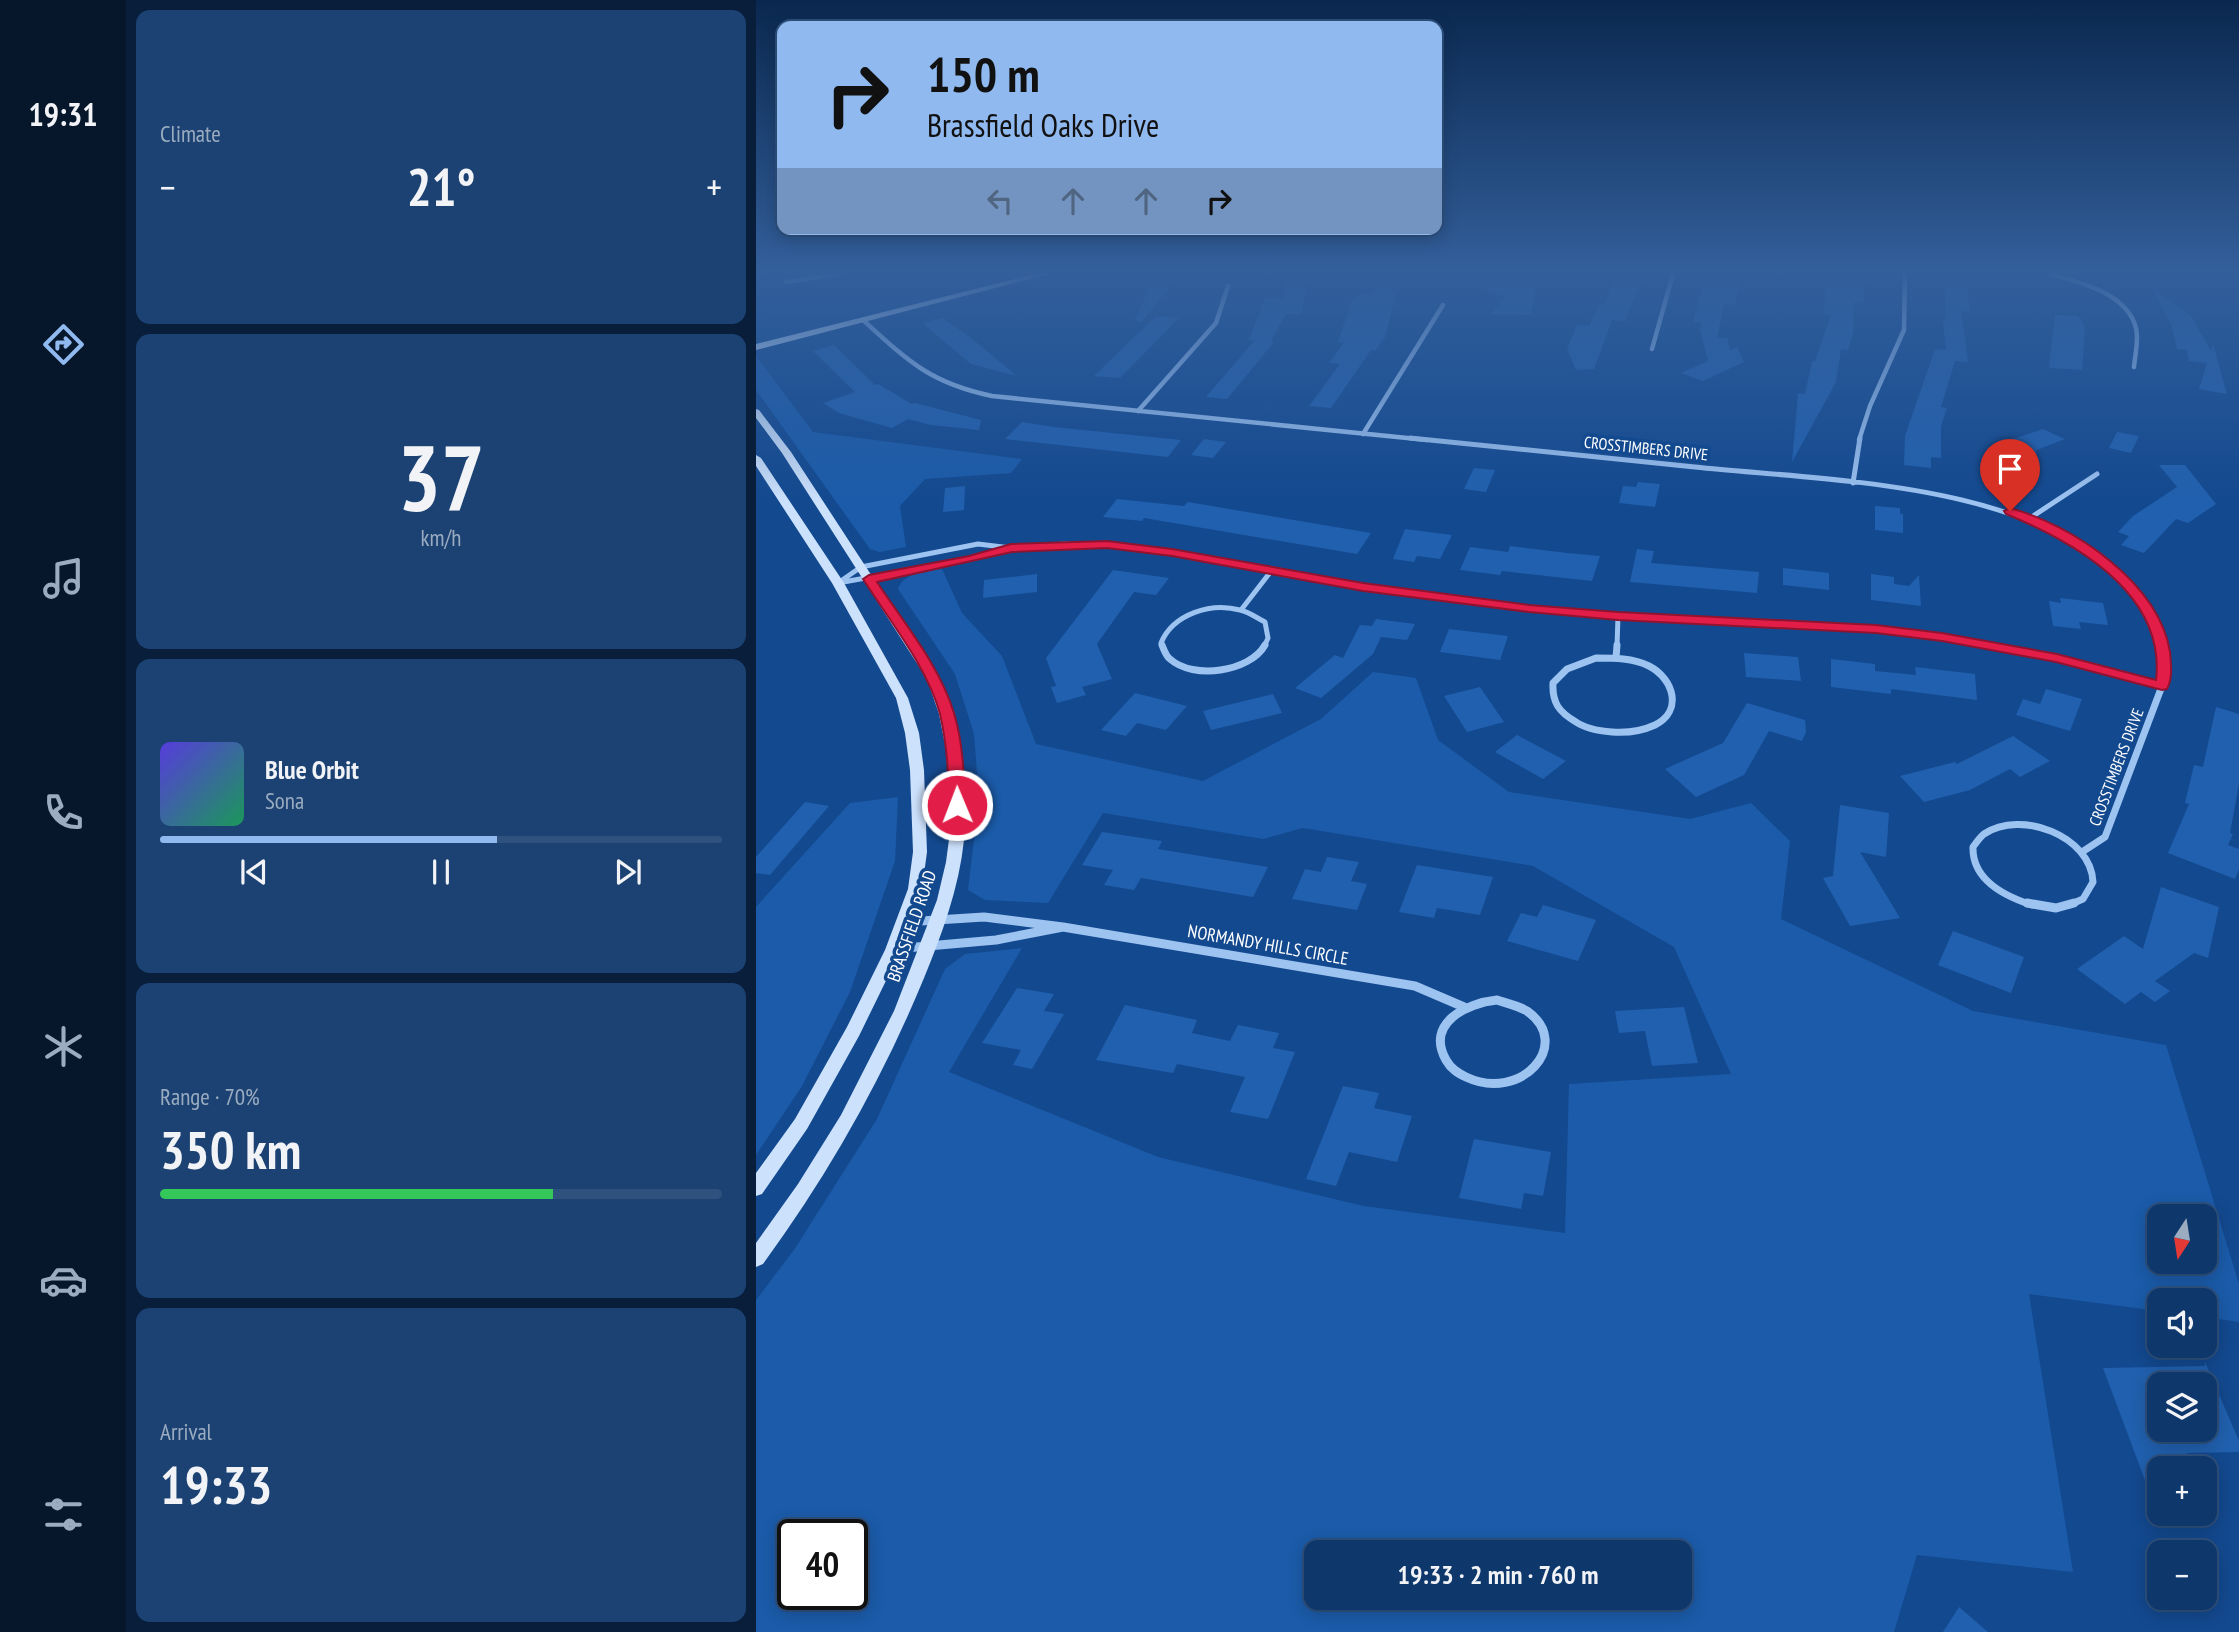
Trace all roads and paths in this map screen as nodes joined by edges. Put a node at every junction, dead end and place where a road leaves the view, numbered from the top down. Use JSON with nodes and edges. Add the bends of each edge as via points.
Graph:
{"nodes":[{"id":1,"x":896,"y":350,"type":"edge"},
{"id":2,"x":1192,"y":350,"type":"edge"},
{"id":3,"x":1415,"y":350,"type":"edge"},
{"id":4,"x":1895,"y":350,"type":"edge"},
{"id":5,"x":2135,"y":350,"type":"edge"},
{"id":6,"x":2134,"y":367,"type":"dead end"},
{"id":7,"x":1138,"y":411,"type":"junction"},
{"id":8,"x":756,"y":412,"type":"edge"},
{"id":9,"x":1363,"y":434,"type":"junction"},
{"id":10,"x":756,"y":458,"type":"edge"},
{"id":11,"x":2097,"y":474,"type":"dead end"},
{"id":12,"x":1853,"y":483,"type":"junction"},
{"id":13,"x":2029,"y":518,"type":"junction"},
{"id":14,"x":1011,"y":548,"type":"junction"},
{"id":15,"x":1272,"y":570,"type":"junction"},
{"id":16,"x":865,"y":573,"type":"junction"},
{"id":17,"x":838,"y":583,"type":"junction"},
{"id":18,"x":1241,"y":610,"type":"junction"},
{"id":19,"x":1618,"y":616,"type":"junction"},
{"id":20,"x":1616,"y":658,"type":"junction"},
{"id":21,"x":2162,"y":686,"type":"junction"},
{"id":22,"x":2082,"y":852,"type":"junction"},
{"id":23,"x":937,"y":919,"type":"junction"},
{"id":24,"x":905,"y":922,"type":"junction"},
{"id":25,"x":1063,"y":927,"type":"junction"},
{"id":26,"x":928,"y":947,"type":"junction"},
{"id":27,"x":893,"y":950,"type":"junction"},
{"id":28,"x":1464,"y":1007,"type":"junction"},
{"id":29,"x":756,"y":1188,"type":"edge"},
{"id":30,"x":756,"y":1258,"type":"edge"}],
"edges":[{"from":1,"to":7,"type":"street","name":"CROSSTIMBERS DRIVE","via":[[920,372],[950,388]]},
{"from":2,"to":7,"type":"street"},
{"from":3,"to":9,"type":"street"},
{"from":4,"to":12,"type":"street","via":[[1870,405],[1857,447]]},
{"from":5,"to":6,"type":"street"},
{"from":7,"to":9,"type":"street","name":"CROSSTIMBERS DRIVE"},
{"from":8,"to":16,"type":"street","name":"BRASSFIELD ROAD"},
{"from":9,"to":12,"type":"street","name":"CROSSTIMBERS DRIVE"},
{"from":10,"to":17,"type":"street","name":"BRASSFIELD ROAD"},
{"from":11,"to":13,"type":"street"},
{"from":12,"to":13,"type":"street","name":"CROSSTIMBERS DRIVE","via":[[1942,494]]},
{"from":13,"to":21,"type":"street","name":"CROSSTIMBERS DRIVE","via":[[2087,550],[2118,573],[2134,592],[2162,645]]},
{"from":14,"to":15,"type":"street","via":[[1107,544]]},
{"from":14,"to":16,"type":"street","via":[[970,559]]},
{"from":14,"to":16,"type":"street","via":[[978,544]]},
{"from":15,"to":18,"type":"street"},
{"from":15,"to":19,"type":"street","via":[[1443,599]]},
{"from":16,"to":17,"type":"street"},
{"from":16,"to":17,"type":"street"},
{"from":16,"to":23,"type":"street","name":"BRASSFIELD ROAD","via":[[933,679],[947,712],[957,763],[958,826],[950,880]]},
{"from":17,"to":24,"type":"street","name":"BRASSFIELD ROAD","via":[[902,698],[912,733],[920,852]]},
{"from":18,"to":18,"type":"street","via":[[1218,608],[1184,617],[1167,629],[1161,650],[1171,662],[1191,669],[1227,668],[1249,660],[1264,648],[1270,635],[1265,622]]},
{"from":19,"to":20,"type":"street"},
{"from":19,"to":21,"type":"street","via":[[1862,628],[1942,637],[2057,658]]},
{"from":20,"to":20,"type":"street","via":[[1578,663],[1554,681],[1551,694],[1565,718],[1591,729],[1623,733],[1667,716],[1674,706],[1671,684],[1649,666]]},
{"from":21,"to":22,"type":"street","name":"CROSSTIMBERS DRIVE","via":[[2105,837]]},
{"from":22,"to":22,"type":"street","name":"CROSSTIMBERS DRIVE","via":[[2048,830],[2018,825],[1990,829],[1971,849],[1976,869],[1992,888],[2028,905],[2049,908],[2082,900],[2091,891],[2095,879]]},
{"from":23,"to":24,"type":"street","name":"NORMANDY HILLS CIRCLE"},
{"from":23,"to":25,"type":"street","name":"NORMANDY HILLS CIRCLE","via":[[1019,918]]},
{"from":23,"to":26,"type":"street","name":"BRASSFIELD ROAD"},
{"from":24,"to":27,"type":"street","name":"BRASSFIELD ROAD"},
{"from":25,"to":26,"type":"street","name":"NORMANDY HILLS CIRCLE"},
{"from":25,"to":28,"type":"street","name":"NORMANDY HILLS CIRCLE","via":[[1415,986]]},
{"from":26,"to":27,"type":"street","name":"NORMANDY HILLS CIRCLE"},
{"from":26,"to":30,"type":"street","name":"BRASSFIELD ROAD","via":[[853,1114]]},
{"from":27,"to":29,"type":"street","name":"BRASSFIELD ROAD","via":[[801,1124]]},
{"from":28,"to":28,"type":"street","via":[[1443,1028],[1441,1042],[1443,1056],[1464,1078],[1498,1085],[1516,1081],[1541,1062],[1546,1034],[1528,1010],[1497,1000]]}]}
